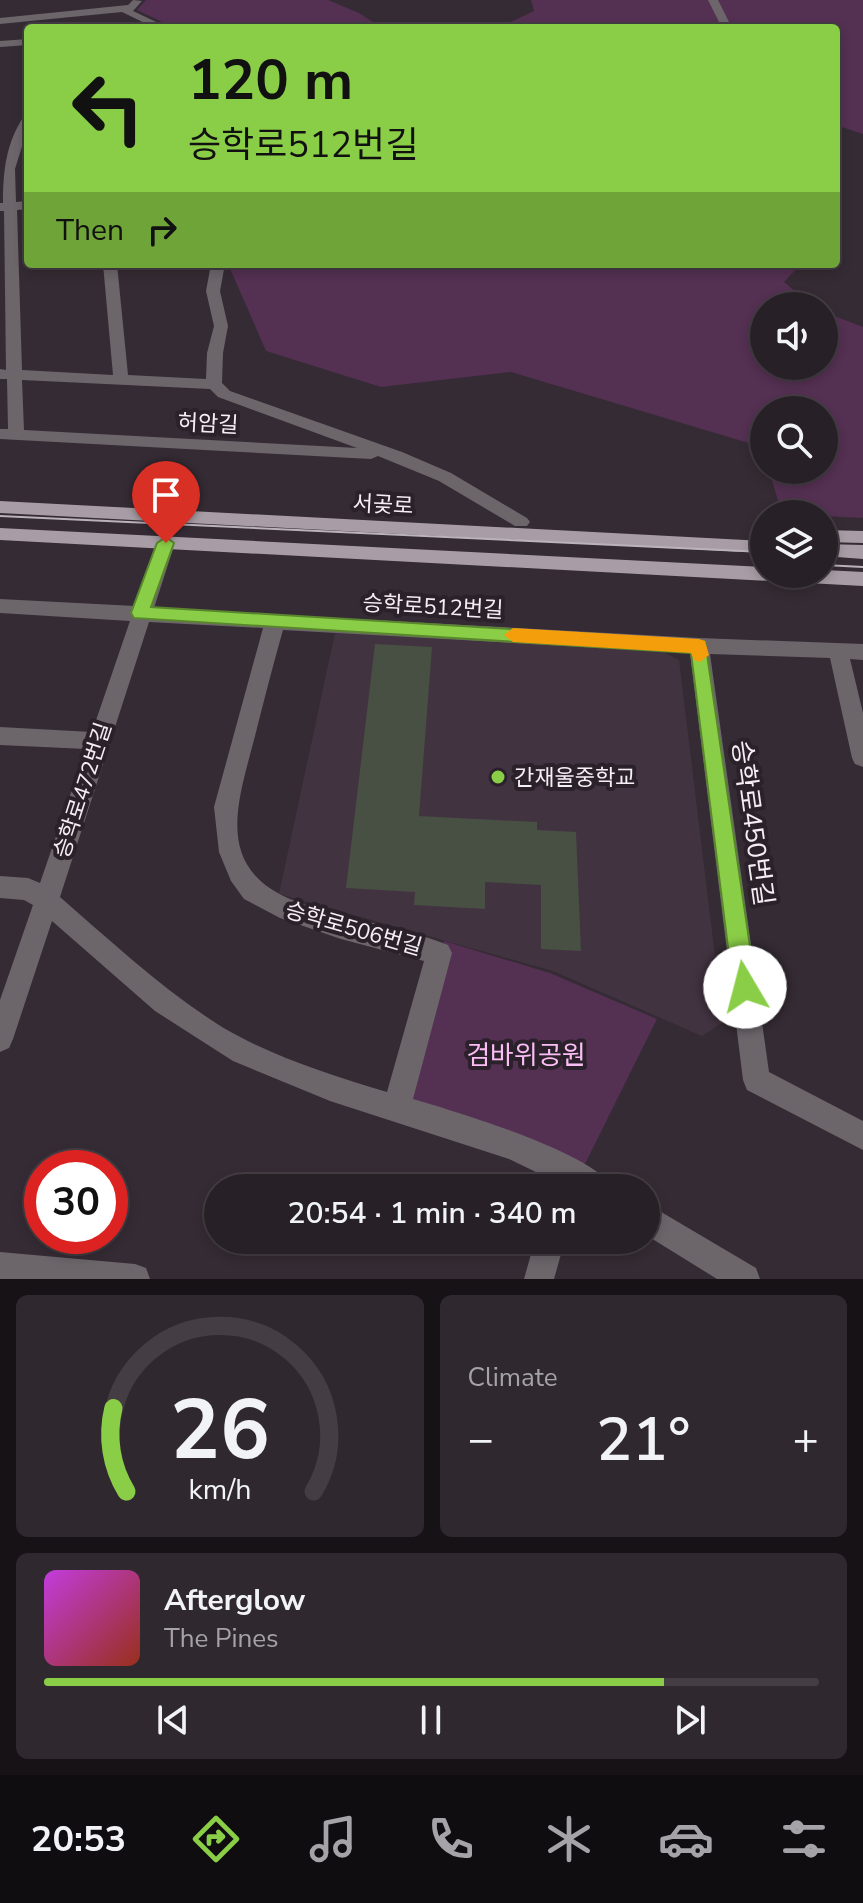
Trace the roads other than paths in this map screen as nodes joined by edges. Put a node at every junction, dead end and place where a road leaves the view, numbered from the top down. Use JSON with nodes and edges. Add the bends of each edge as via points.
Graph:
{"nodes":[{"id":1,"x":57,"y":0,"type":"edge"},
{"id":2,"x":138,"y":0,"type":"edge"},
{"id":3,"x":713,"y":0,"type":"edge"},
{"id":4,"x":128,"y":8,"type":"junction"},
{"id":5,"x":65,"y":13,"type":"junction"},
{"id":6,"x":0,"y":21,"type":"edge"},
{"id":7,"x":66,"y":24,"type":"edge"},
{"id":8,"x":155,"y":24,"type":"edge"},
{"id":9,"x":725,"y":24,"type":"edge"},
{"id":10,"x":24,"y":42,"type":"edge"},
{"id":11,"x":0,"y":44,"type":"edge"},
{"id":12,"x":24,"y":132,"type":"edge"},
{"id":13,"x":0,"y":133,"type":"edge"},
{"id":14,"x":24,"y":168,"type":"edge"},
{"id":15,"x":4,"y":169,"type":"edge"},
{"id":16,"x":5,"y":206,"type":"edge"},
{"id":17,"x":110,"y":268,"type":"edge"},
{"id":18,"x":217,"y":268,"type":"edge"},
{"id":19,"x":7,"y":375,"type":"edge"},
{"id":20,"x":121,"y":380,"type":"junction"},
{"id":21,"x":214,"y":384,"type":"junction"},
{"id":22,"x":8,"y":434,"type":"edge"},
{"id":23,"x":396,"y":456,"type":"junction"},
{"id":24,"x":0,"y":498,"type":"edge"},
{"id":25,"x":0,"y":507,"type":"edge"},
{"id":26,"x":521,"y":522,"type":"junction"},
{"id":27,"x":750,"y":532,"type":"edge"},
{"id":28,"x":0,"y":534,"type":"edge"},
{"id":29,"x":838,"y":536,"type":"edge"},
{"id":30,"x":863,"y":537,"type":"edge"},
{"id":31,"x":166,"y":543,"type":"junction"},
{"id":32,"x":750,"y":546,"type":"edge"},
{"id":33,"x":838,"y":551,"type":"edge"},
{"id":34,"x":863,"y":552,"type":"edge"},
{"id":35,"x":750,"y":573,"type":"edge"},
{"id":36,"x":838,"y":578,"type":"edge"},
{"id":37,"x":863,"y":579,"type":"edge"},
{"id":38,"x":0,"y":606,"type":"edge"},
{"id":39,"x":140,"y":613,"type":"junction"},
{"id":40,"x":275,"y":621,"type":"junction"},
{"id":41,"x":699,"y":646,"type":"junction"},
{"id":42,"x":838,"y":651,"type":"junction"},
{"id":43,"x":863,"y":652,"type":"edge"},
{"id":44,"x":0,"y":736,"type":"edge"},
{"id":45,"x":98,"y":741,"type":"junction"},
{"id":46,"x":863,"y":758,"type":"edge"},
{"id":47,"x":0,"y":887,"type":"edge"},
{"id":48,"x":46,"y":900,"type":"junction"},
{"id":49,"x":0,"y":1039,"type":"edge"},
{"id":50,"x":397,"y":1106,"type":"junction"},
{"id":51,"x":863,"y":1136,"type":"edge"},
{"id":52,"x":558,"y":1174,"type":"edge"},
{"id":53,"x":660,"y":1227,"type":"edge"},
{"id":54,"x":546,"y":1254,"type":"edge"},
{"id":55,"x":0,"y":1267,"type":"edge"},
{"id":56,"x":131,"y":1279,"type":"edge"},
{"id":57,"x":539,"y":1279,"type":"edge"},
{"id":58,"x":745,"y":1279,"type":"edge"}],
"edges":[{"from":1,"to":5,"type":"street"},
{"from":2,"to":4,"type":"street"},
{"from":3,"to":9,"type":"street"},
{"from":4,"to":5,"type":"street"},
{"from":4,"to":8,"type":"street"},
{"from":5,"to":6,"type":"street"},
{"from":5,"to":7,"type":"street"},
{"from":10,"to":11,"type":"street"},
{"from":12,"to":13,"type":"street"},
{"from":12,"to":15,"type":"street"},
{"from":14,"to":15,"type":"street"},
{"from":15,"to":16,"type":"street"},
{"from":16,"to":19,"type":"street"},
{"from":17,"to":20,"type":"street"},
{"from":18,"to":21,"type":"street","name":"허암길","via":[[213,291],[221,326]]},
{"from":19,"to":20,"type":"street","name":"허암길"},
{"from":19,"to":22,"type":"street"},
{"from":20,"to":21,"type":"street","name":"허암길"},
{"from":21,"to":23,"type":"street","name":"허암길","via":[[224,394]]},
{"from":22,"to":23,"type":"street","name":"허암길"},
{"from":23,"to":26,"type":"street","name":"허암길","via":[[445,477]]},
{"from":24,"to":26,"type":"main road","name":"서곶로"},
{"from":25,"to":32,"type":"main road","name":"서곶로"},
{"from":26,"to":27,"type":"main road","name":"서곶로"},
{"from":28,"to":31,"type":"main road"},
{"from":29,"to":30,"type":"main road"},
{"from":31,"to":35,"type":"main road"},
{"from":31,"to":39,"type":"street","name":"승학로472번길"},
{"from":33,"to":34,"type":"main road"},
{"from":36,"to":37,"type":"main road"},
{"from":38,"to":39,"type":"street","name":"승학로512번길"},
{"from":39,"to":40,"type":"street","name":"승학로512번길"},
{"from":39,"to":45,"type":"street","name":"승학로472번길"},
{"from":40,"to":41,"type":"street","name":"승학로512번길"},
{"from":40,"to":50,"type":"street","name":"승학로506번길","via":[[225,807],[225,835],[235,867],[254,892],[282,908],[439,953]]},
{"from":41,"to":42,"type":"street","name":"승학로512번길"},
{"from":41,"to":51,"type":"street","name":"승학로450번길","via":[[757,1080]]},
{"from":42,"to":43,"type":"street","name":"승학로512번길"},
{"from":42,"to":46,"type":"street"},
{"from":44,"to":45,"type":"street"},
{"from":45,"to":48,"type":"street","name":"승학로472번길"},
{"from":47,"to":48,"type":"street","via":[[28,889]]},
{"from":48,"to":49,"type":"street","name":"승학로472번길"},
{"from":48,"to":50,"type":"street","via":[[182,1016],[241,1051],[285,1071]]},
{"from":50,"to":52,"type":"street","via":[[494,1137]]},
{"from":53,"to":58,"type":"street"},
{"from":54,"to":57,"type":"street"},
{"from":55,"to":56,"type":"street"}]}
